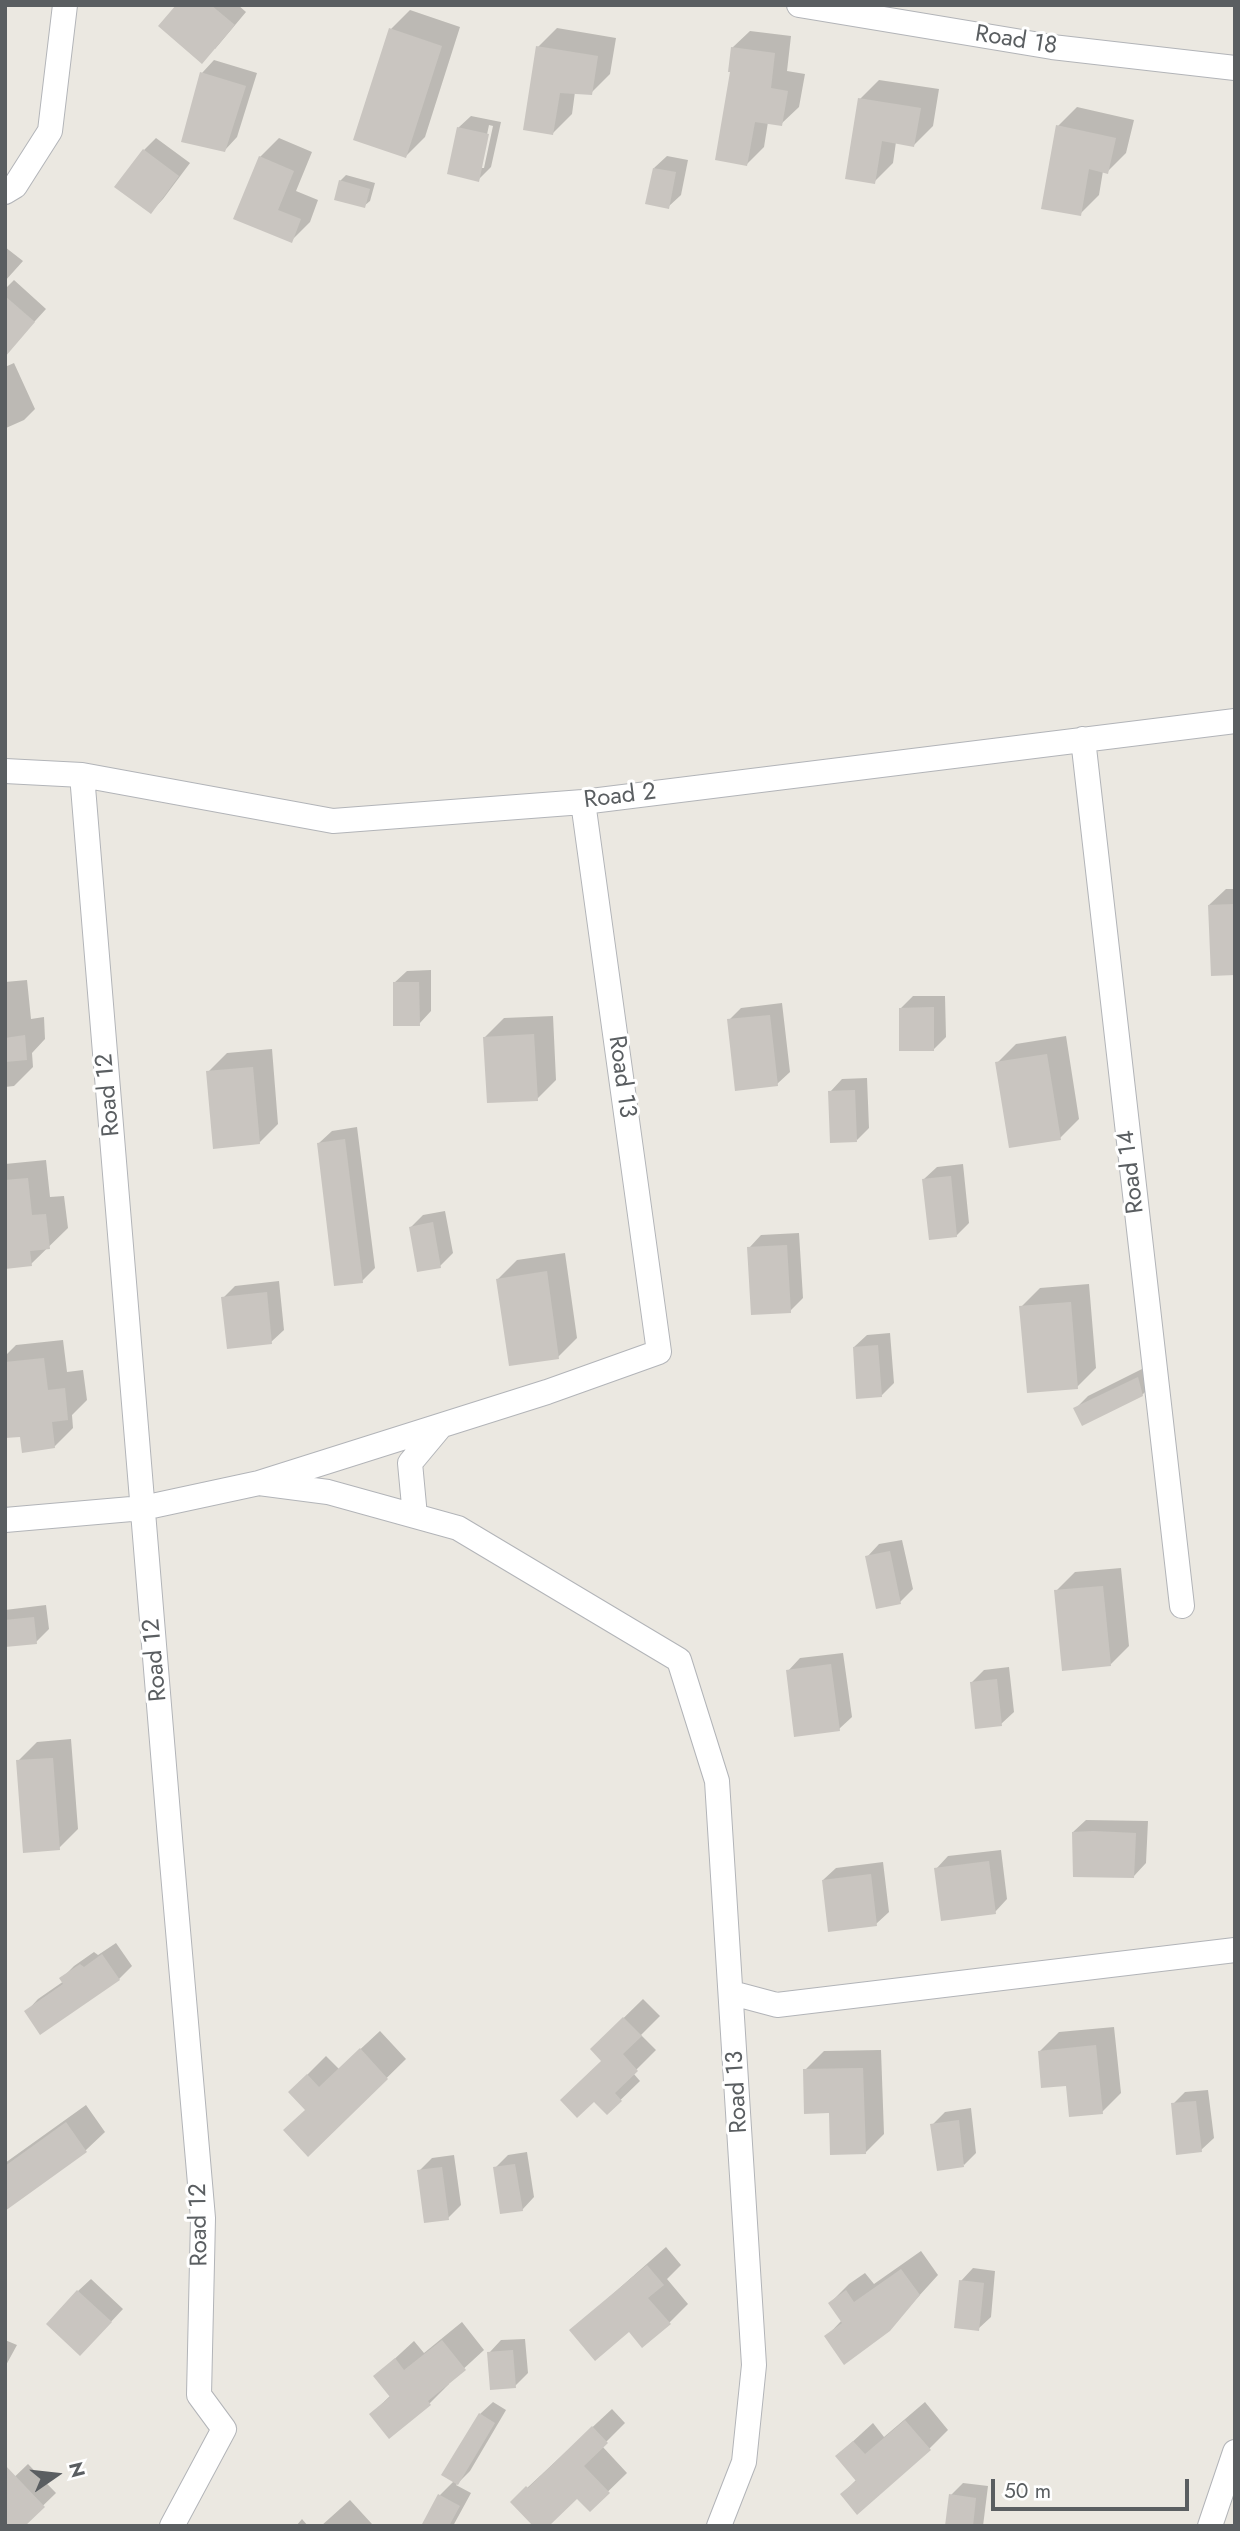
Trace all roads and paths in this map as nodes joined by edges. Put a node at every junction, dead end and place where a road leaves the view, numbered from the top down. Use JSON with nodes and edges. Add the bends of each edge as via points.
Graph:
{"nodes":[{"id":1,"x":65,"y":5,"type":"edge"},
{"id":2,"x":799,"y":5,"type":"edge"},
{"id":3,"x":1235,"y":68,"type":"edge"},
{"id":4,"x":5,"y":192,"type":"edge"},
{"id":5,"x":1235,"y":721,"type":"edge"},
{"id":6,"x":1083,"y":739,"type":"junction"},
{"id":7,"x":5,"y":771,"type":"edge"},
{"id":8,"x":82,"y":775,"type":"junction"},
{"id":9,"x":583,"y":802,"type":"junction"},
{"id":10,"x":440,"y":1427,"type":"junction"},
{"id":11,"x":259,"y":1483,"type":"junction"},
{"id":12,"x":143,"y":1508,"type":"junction"},
{"id":13,"x":415,"y":1516,"type":"junction"},
{"id":14,"x":5,"y":1520,"type":"edge"},
{"id":15,"x":1182,"y":1606,"type":"dead end"},
{"id":16,"x":1235,"y":1950,"type":"edge"},
{"id":17,"x":732,"y":1993,"type":"junction"},
{"id":18,"x":1235,"y":2452,"type":"edge"},
{"id":19,"x":172,"y":2526,"type":"edge"},
{"id":20,"x":719,"y":2526,"type":"edge"},
{"id":21,"x":1210,"y":2526,"type":"edge"}],
"edges":[{"from":1,"to":4,"type":"street","via":[[50,131],[15,186]]},
{"from":2,"to":3,"type":"street","name":"Road 18","via":[[1052,47]]},
{"from":5,"to":6,"type":"street","name":"Road 2"},
{"from":6,"to":9,"type":"street","name":"Road 2"},
{"from":6,"to":15,"type":"street","name":"Road 14"},
{"from":7,"to":8,"type":"street","name":"Road 2"},
{"from":8,"to":9,"type":"street","name":"Road 2","via":[[333,821]]},
{"from":8,"to":12,"type":"street","name":"Road 12"},
{"from":9,"to":10,"type":"street","name":"Road 13","via":[[659,1352]]},
{"from":10,"to":11,"type":"street"},
{"from":10,"to":13,"type":"street","via":[[410,1463]]},
{"from":11,"to":12,"type":"street"},
{"from":11,"to":13,"type":"street","via":[[328,1492]]},
{"from":12,"to":14,"type":"street"},
{"from":12,"to":19,"type":"street","name":"Road 12","via":[[204,2218],[199,2395],[223,2429]]},
{"from":13,"to":17,"type":"street","name":"Road 13","via":[[458,1528],[679,1660],[718,1781]]},
{"from":16,"to":17,"type":"street","via":[[777,2005]]},
{"from":17,"to":20,"type":"street","name":"Road 13","via":[[754,2365],[744,2462]]},
{"from":18,"to":21,"type":"street"}]}
